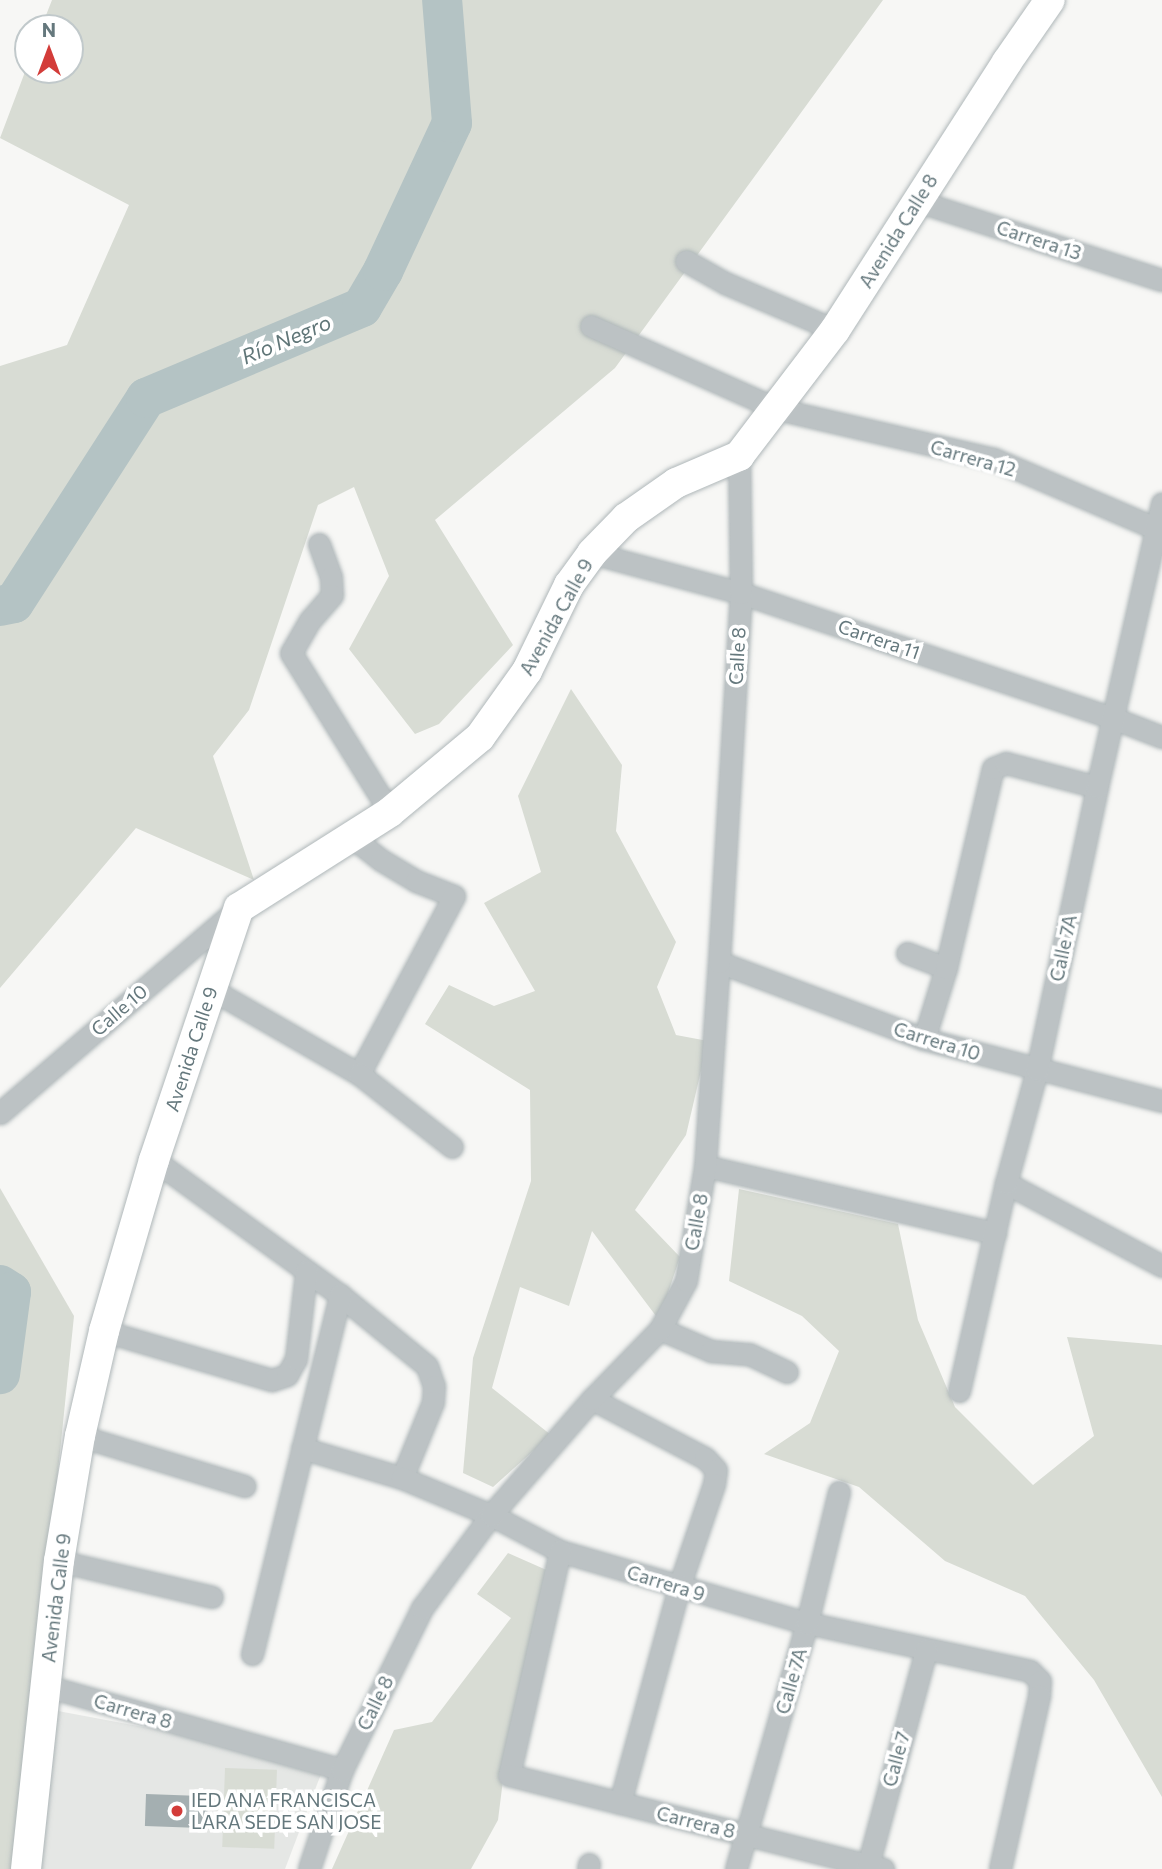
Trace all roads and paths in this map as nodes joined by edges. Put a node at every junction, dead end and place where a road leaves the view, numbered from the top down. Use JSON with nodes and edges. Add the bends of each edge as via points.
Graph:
{"nodes":[{"id":1,"x":1050,"y":0,"type":"edge"},
{"id":2,"x":917,"y":201,"type":"junction"},
{"id":3,"x":686,"y":261,"type":"dead end"},
{"id":4,"x":1162,"y":280,"type":"edge"},
{"id":5,"x":591,"y":326,"type":"dead end"},
{"id":6,"x":835,"y":330,"type":"junction"},
{"id":7,"x":776,"y":409,"type":"junction"},
{"id":8,"x":738,"y":457,"type":"junction"},
{"id":9,"x":1162,"y":503,"type":"edge"},
{"id":10,"x":1159,"y":530,"type":"edge"},
{"id":11,"x":319,"y":544,"type":"dead end"},
{"id":12,"x":592,"y":553,"type":"junction"},
{"id":13,"x":741,"y":593,"type":"junction"},
{"id":14,"x":1113,"y":718,"type":"junction"},
{"id":15,"x":1162,"y":737,"type":"edge"},
{"id":16,"x":1097,"y":787,"type":"junction"},
{"id":17,"x":390,"y":812,"type":"junction"},
{"id":18,"x":349,"y":835,"type":"junction"},
{"id":19,"x":239,"y":908,"type":"junction"},
{"id":20,"x":907,"y":953,"type":"dead end"},
{"id":21,"x":719,"y":962,"type":"junction"},
{"id":22,"x":946,"y":968,"type":"junction"},
{"id":23,"x":211,"y":989,"type":"junction"},
{"id":24,"x":924,"y":1039,"type":"junction"},
{"id":25,"x":1037,"y":1070,"type":"junction"},
{"id":26,"x":359,"y":1074,"type":"junction"},
{"id":27,"x":1162,"y":1101,"type":"edge"},
{"id":28,"x":0,"y":1113,"type":"edge"},
{"id":29,"x":452,"y":1147,"type":"dead end"},
{"id":30,"x":154,"y":1160,"type":"junction"},
{"id":31,"x":705,"y":1166,"type":"junction"},
{"id":32,"x":1006,"y":1183,"type":"junction"},
{"id":33,"x":995,"y":1233,"type":"junction"},
{"id":34,"x":1162,"y":1266,"type":"edge"},
{"id":35,"x":306,"y":1272,"type":"junction"},
{"id":36,"x":340,"y":1295,"type":"junction"},
{"id":37,"x":660,"y":1329,"type":"junction"},
{"id":38,"x":104,"y":1331,"type":"junction"},
{"id":39,"x":787,"y":1372,"type":"dead end"},
{"id":40,"x":959,"y":1391,"type":"dead end"},
{"id":41,"x":592,"y":1399,"type":"junction"},
{"id":42,"x":80,"y":1436,"type":"junction"},
{"id":43,"x":302,"y":1448,"type":"junction"},
{"id":44,"x":402,"y":1478,"type":"junction"},
{"id":45,"x":245,"y":1486,"type":"dead end"},
{"id":46,"x":839,"y":1492,"type":"dead end"},
{"id":47,"x":491,"y":1515,"type":"junction"},
{"id":48,"x":560,"y":1550,"type":"junction"},
{"id":49,"x":60,"y":1561,"type":"junction"},
{"id":50,"x":679,"y":1587,"type":"junction"},
{"id":51,"x":212,"y":1597,"type":"dead end"},
{"id":52,"x":807,"y":1623,"type":"junction"},
{"id":53,"x":926,"y":1650,"type":"junction"},
{"id":54,"x":252,"y":1654,"type":"dead end"},
{"id":55,"x":46,"y":1686,"type":"junction"},
{"id":56,"x":342,"y":1770,"type":"junction"},
{"id":57,"x":620,"y":1803,"type":"junction"},
{"id":58,"x":747,"y":1835,"type":"junction"},
{"id":59,"x":873,"y":1868,"type":"edge"},
{"id":60,"x":26,"y":1869,"type":"edge"},
{"id":61,"x":309,"y":1869,"type":"edge"},
{"id":62,"x":736,"y":1869,"type":"edge"},
{"id":63,"x":1000,"y":1869,"type":"edge"}],
"edges":[{"from":1,"to":2,"type":"street","name":"Avenida Calle 8"},
{"from":2,"to":4,"type":"street","name":"Carrera 13"},
{"from":2,"to":6,"type":"street","name":"Avenida Calle 8"},
{"from":3,"to":6,"type":"street","via":[[725,284]]},
{"from":5,"to":7,"type":"street","name":"Carrera 12"},
{"from":6,"to":7,"type":"street","name":"Avenida Calle 8"},
{"from":7,"to":8,"type":"street","name":"Avenida Calle 8"},
{"from":7,"to":10,"type":"street","name":"Carrera 12","via":[[994,459]]},
{"from":8,"to":12,"type":"street","name":"Avenida Calle 9","via":[[676,484],[626,518]]},
{"from":8,"to":13,"type":"street","name":"Calle 8"},
{"from":9,"to":10,"type":"street","name":"Calle 7A"},
{"from":10,"to":14,"type":"street","name":"Calle 7A"},
{"from":11,"to":17,"type":"street","via":[[332,595],[310,620],[291,653]]},
{"from":12,"to":13,"type":"street","name":"Carrera 11"},
{"from":12,"to":17,"type":"street","name":"Avenida Calle 9","via":[[569,585],[527,671],[492,722]]},
{"from":13,"to":14,"type":"street","name":"Carrera 11"},
{"from":13,"to":21,"type":"street","name":"Calle 8"},
{"from":14,"to":15,"type":"street","name":"Carrera 11"},
{"from":14,"to":16,"type":"street","name":"Calle 7A"},
{"from":16,"to":22,"type":"street","via":[[1006,763],[993,768]]},
{"from":16,"to":25,"type":"street","name":"Calle 7A"},
{"from":17,"to":18,"type":"street","name":"Avenida Calle 9"},
{"from":18,"to":19,"type":"street","name":"Avenida Calle 9"},
{"from":18,"to":26,"type":"street","via":[[416,881],[454,896]]},
{"from":19,"to":23,"type":"street","name":"Avenida Calle 9"},
{"from":19,"to":28,"type":"street","name":"Calle 10"},
{"from":20,"to":22,"type":"street"},
{"from":21,"to":24,"type":"street","name":"Carrera 10"},
{"from":21,"to":31,"type":"street","name":"Calle 8"},
{"from":22,"to":24,"type":"street"},
{"from":23,"to":26,"type":"street"},
{"from":23,"to":30,"type":"street","name":"Avenida Calle 9"},
{"from":24,"to":25,"type":"street","name":"Carrera 10"},
{"from":25,"to":27,"type":"street","name":"Carrera 10"},
{"from":25,"to":32,"type":"street","name":"Calle 7A"},
{"from":26,"to":29,"type":"street"},
{"from":30,"to":35,"type":"street"},
{"from":30,"to":38,"type":"street","name":"Avenida Calle 9"},
{"from":31,"to":33,"type":"street"},
{"from":31,"to":37,"type":"street","name":"Calle 8","via":[[686,1281]]},
{"from":32,"to":33,"type":"street","name":"Calle 7A"},
{"from":32,"to":34,"type":"street"},
{"from":33,"to":40,"type":"street","name":"Calle 7A"},
{"from":35,"to":36,"type":"street"},
{"from":35,"to":38,"type":"street","via":[[296,1359],[287,1375],[272,1380]]},
{"from":36,"to":43,"type":"street"},
{"from":36,"to":44,"type":"street","via":[[427,1366],[434,1386],[433,1402]]},
{"from":37,"to":39,"type":"street","via":[[711,1351],[749,1354]]},
{"from":37,"to":41,"type":"street","name":"Calle 8"},
{"from":38,"to":42,"type":"street","name":"Avenida Calle 9"},
{"from":41,"to":47,"type":"street","name":"Calle 8"},
{"from":41,"to":50,"type":"street","via":[[705,1458],[716,1470]]},
{"from":42,"to":45,"type":"street"},
{"from":42,"to":49,"type":"street","name":"Avenida Calle 9"},
{"from":43,"to":44,"type":"street","name":"Carrera 9"},
{"from":43,"to":54,"type":"street"},
{"from":44,"to":47,"type":"street","name":"Carrera 9"},
{"from":46,"to":52,"type":"street","name":"Calle 7A"},
{"from":47,"to":48,"type":"street","name":"Carrera 9"},
{"from":47,"to":56,"type":"street","name":"Calle 8","via":[[422,1608]]},
{"from":48,"to":50,"type":"street","name":"Carrera 9"},
{"from":48,"to":57,"type":"street","name":"Carrera 8","via":[[509,1775]]},
{"from":49,"to":51,"type":"street"},
{"from":49,"to":55,"type":"street","name":"Avenida Calle 9"},
{"from":50,"to":52,"type":"street","name":"Carrera 9"},
{"from":50,"to":57,"type":"street"},
{"from":52,"to":53,"type":"street","name":"Carrera 9"},
{"from":52,"to":58,"type":"street","name":"Calle 7A"},
{"from":53,"to":59,"type":"street","name":"Calle 7"},
{"from":53,"to":63,"type":"street","name":"Carrera 9","via":[[1030,1671],[1040,1681]]},
{"from":55,"to":56,"type":"street","name":"Carrera 8"},
{"from":55,"to":60,"type":"street","name":"Avenida Calle 9"},
{"from":56,"to":61,"type":"street","name":"Calle 8"},
{"from":57,"to":58,"type":"street","name":"Carrera 8"},
{"from":58,"to":59,"type":"street","name":"Carrera 8"},
{"from":58,"to":62,"type":"street","name":"Calle 7A"}]}
